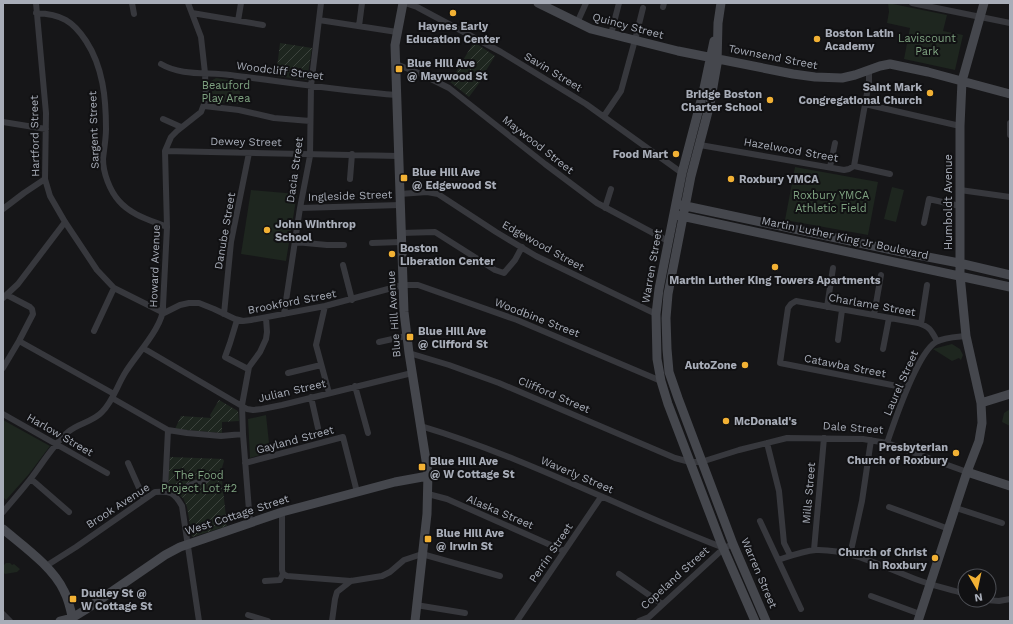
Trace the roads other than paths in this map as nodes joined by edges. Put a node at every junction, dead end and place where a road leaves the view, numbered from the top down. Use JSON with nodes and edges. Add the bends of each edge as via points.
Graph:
{"nodes":[{"id":1,"x":36,"y":3,"type":"edge"},
{"id":2,"x":132,"y":3,"type":"edge"},
{"id":3,"x":188,"y":3,"type":"edge"},
{"id":4,"x":241,"y":3,"type":"edge"},
{"id":5,"x":321,"y":3,"type":"edge"},
{"id":6,"x":362,"y":3,"type":"edge"},
{"id":7,"x":404,"y":3,"type":"edge"},
{"id":8,"x":538,"y":3,"type":"edge"},
{"id":9,"x":586,"y":3,"type":"edge"},
{"id":10,"x":619,"y":3,"type":"edge"},
{"id":11,"x":721,"y":3,"type":"edge"},
{"id":12,"x":912,"y":3,"type":"edge"},
{"id":13,"x":984,"y":3,"type":"edge"},
{"id":14,"x":934,"y":5,"type":"edge"},
{"id":15,"x":643,"y":8,"type":"dead end"},
{"id":16,"x":36,"y":13,"type":"junction"},
{"id":17,"x":192,"y":13,"type":"junction"},
{"id":18,"x":134,"y":14,"type":"dead end"},
{"id":19,"x":980,"y":17,"type":"junction"},
{"id":20,"x":319,"y":20,"type":"junction"},
{"id":21,"x":238,"y":21,"type":"junction"},
{"id":22,"x":577,"y":23,"type":"junction"},
{"id":23,"x":1010,"y":23,"type":"edge"},
{"id":24,"x":263,"y":25,"type":"dead end"},
{"id":25,"x":359,"y":26,"type":"junction"},
{"id":26,"x":397,"y":32,"type":"junction"},
{"id":27,"x":611,"y":34,"type":"junction"},
{"id":28,"x":635,"y":40,"type":"junction"},
{"id":29,"x":713,"y":58,"type":"junction"},
{"id":30,"x":161,"y":64,"type":"dead end"},
{"id":31,"x":396,"y":64,"type":"junction"},
{"id":32,"x":870,"y":70,"type":"junction"},
{"id":33,"x":205,"y":73,"type":"junction"},
{"id":34,"x":962,"y":81,"type":"junction"},
{"id":35,"x":311,"y":86,"type":"junction"},
{"id":36,"x":1010,"y":94,"type":"edge"},
{"id":37,"x":397,"y":95,"type":"junction"},
{"id":38,"x":865,"y":104,"type":"junction"},
{"id":39,"x":204,"y":106,"type":"junction"},
{"id":40,"x":604,"y":116,"type":"junction"},
{"id":41,"x":163,"y":119,"type":"dead end"},
{"id":42,"x":310,"y":120,"type":"junction"},
{"id":43,"x":3,"y":122,"type":"edge"},
{"id":44,"x":1010,"y":123,"type":"edge"},
{"id":45,"x":960,"y":126,"type":"junction"},
{"id":46,"x":181,"y":127,"type":"junction"},
{"id":47,"x":46,"y":129,"type":"junction"},
{"id":48,"x":1010,"y":135,"type":"edge"},
{"id":49,"x":835,"y":143,"type":"dead end"},
{"id":50,"x":700,"y":145,"type":"junction"},
{"id":51,"x":165,"y":151,"type":"junction"},
{"id":52,"x":249,"y":153,"type":"junction"},
{"id":53,"x":310,"y":154,"type":"junction"},
{"id":54,"x":352,"y":154,"type":"junction"},
{"id":55,"x":398,"y":156,"type":"junction"},
{"id":56,"x":854,"y":166,"type":"junction"},
{"id":57,"x":830,"y":167,"type":"junction"},
{"id":58,"x":682,"y":173,"type":"junction"},
{"id":59,"x":890,"y":174,"type":"dead end"},
{"id":60,"x":350,"y":179,"type":"dead end"},
{"id":61,"x":45,"y":180,"type":"junction"},
{"id":62,"x":611,"y":189,"type":"dead end"},
{"id":63,"x":960,"y":190,"type":"junction"},
{"id":64,"x":400,"y":194,"type":"junction"},
{"id":65,"x":1010,"y":197,"type":"edge"},
{"id":66,"x":400,"y":205,"type":"junction"},
{"id":67,"x":681,"y":205,"type":"junction"},
{"id":68,"x":960,"y":206,"type":"junction"},
{"id":69,"x":300,"y":208,"type":"junction"},
{"id":70,"x":605,"y":208,"type":"junction"},
{"id":71,"x":3,"y":209,"type":"edge"},
{"id":72,"x":679,"y":215,"type":"junction"},
{"id":73,"x":65,"y":222,"type":"junction"},
{"id":74,"x":924,"y":223,"type":"dead end"},
{"id":75,"x":167,"y":227,"type":"junction"},
{"id":76,"x":401,"y":237,"type":"junction"},
{"id":77,"x":668,"y":241,"type":"junction"},
{"id":78,"x":295,"y":242,"type":"junction"},
{"id":79,"x":372,"y":243,"type":"dead end"},
{"id":80,"x":344,"y":245,"type":"dead end"},
{"id":81,"x":522,"y":247,"type":"junction"},
{"id":82,"x":960,"y":263,"type":"junction"},
{"id":83,"x":342,"y":265,"type":"dead end"},
{"id":84,"x":834,"y":268,"type":"dead end"},
{"id":85,"x":881,"y":275,"type":"dead end"},
{"id":86,"x":960,"y":275,"type":"junction"},
{"id":87,"x":1010,"y":275,"type":"edge"},
{"id":88,"x":403,"y":285,"type":"junction"},
{"id":89,"x":927,"y":285,"type":"dead end"},
{"id":90,"x":1010,"y":287,"type":"edge"},
{"id":91,"x":114,"y":288,"type":"junction"},
{"id":92,"x":5,"y":297,"type":"edge"},
{"id":93,"x":352,"y":300,"type":"junction"},
{"id":94,"x":325,"y":306,"type":"junction"},
{"id":95,"x":827,"y":307,"type":"junction"},
{"id":96,"x":842,"y":310,"type":"junction"},
{"id":97,"x":164,"y":313,"type":"junction"},
{"id":98,"x":224,"y":314,"type":"junction"},
{"id":99,"x":284,"y":314,"type":"junction"},
{"id":100,"x":656,"y":314,"type":"junction"},
{"id":101,"x":874,"y":315,"type":"junction"},
{"id":102,"x":266,"y":318,"type":"junction"},
{"id":103,"x":888,"y":318,"type":"junction"},
{"id":104,"x":237,"y":320,"type":"junction"},
{"id":105,"x":921,"y":324,"type":"junction"},
{"id":106,"x":94,"y":331,"type":"dead end"},
{"id":107,"x":406,"y":336,"type":"junction"},
{"id":108,"x":966,"y":336,"type":"junction"},
{"id":109,"x":838,"y":340,"type":"dead end"},
{"id":110,"x":937,"y":341,"type":"junction"},
{"id":111,"x":19,"y":342,"type":"junction"},
{"id":112,"x":380,"y":342,"type":"dead end"},
{"id":113,"x":143,"y":348,"type":"junction"},
{"id":114,"x":883,"y":349,"type":"dead end"},
{"id":115,"x":408,"y":353,"type":"junction"},
{"id":116,"x":780,"y":363,"type":"joint"},
{"id":117,"x":321,"y":365,"type":"junction"},
{"id":118,"x":3,"y":368,"type":"edge"},
{"id":119,"x":248,"y":369,"type":"junction"},
{"id":120,"x":288,"y":373,"type":"dead end"},
{"id":121,"x":412,"y":373,"type":"junction"},
{"id":122,"x":661,"y":381,"type":"junction"},
{"id":123,"x":355,"y":386,"type":"junction"},
{"id":124,"x":907,"y":388,"type":"junction"},
{"id":125,"x":329,"y":392,"type":"junction"},
{"id":126,"x":1010,"y":394,"type":"edge"},
{"id":127,"x":113,"y":396,"type":"junction"},
{"id":128,"x":311,"y":397,"type":"junction"},
{"id":129,"x":981,"y":402,"type":"junction"},
{"id":130,"x":242,"y":405,"type":"junction"},
{"id":131,"x":3,"y":414,"type":"edge"},
{"id":132,"x":420,"y":426,"type":"junction"},
{"id":133,"x":318,"y":428,"type":"dead end"},
{"id":134,"x":168,"y":430,"type":"junction"},
{"id":135,"x":243,"y":434,"type":"junction"},
{"id":136,"x":368,"y":434,"type":"dead end"},
{"id":137,"x":824,"y":438,"type":"junction"},
{"id":138,"x":871,"y":440,"type":"junction"},
{"id":139,"x":767,"y":443,"type":"junction"},
{"id":140,"x":887,"y":443,"type":"junction"},
{"id":141,"x":56,"y":444,"type":"junction"},
{"id":142,"x":128,"y":462,"type":"dead end"},
{"id":143,"x":690,"y":462,"type":"junction"},
{"id":144,"x":701,"y":462,"type":"junction"},
{"id":145,"x":245,"y":464,"type":"junction"},
{"id":146,"x":967,"y":472,"type":"junction"},
{"id":147,"x":107,"y":473,"type":"dead end"},
{"id":148,"x":428,"y":476,"type":"junction"},
{"id":149,"x":31,"y":479,"type":"junction"},
{"id":150,"x":206,"y":480,"type":"dead end"},
{"id":151,"x":1010,"y":486,"type":"edge"},
{"id":152,"x":165,"y":491,"type":"junction"},
{"id":153,"x":357,"y":492,"type":"junction"},
{"id":154,"x":428,"y":494,"type":"junction"},
{"id":155,"x":174,"y":495,"type":"junction"},
{"id":156,"x":601,"y":497,"type":"junction"},
{"id":157,"x":144,"y":499,"type":"junction"},
{"id":158,"x":889,"y":507,"type":"dead end"},
{"id":159,"x":956,"y":508,"type":"junction"},
{"id":160,"x":3,"y":512,"type":"edge"},
{"id":161,"x":69,"y":512,"type":"dead end"},
{"id":162,"x":282,"y":512,"type":"junction"},
{"id":163,"x":760,"y":521,"type":"dead end"},
{"id":164,"x":250,"y":522,"type":"junction"},
{"id":165,"x":1002,"y":522,"type":"dead end"},
{"id":166,"x":3,"y":529,"type":"edge"},
{"id":167,"x":949,"y":529,"type":"junction"},
{"id":168,"x":187,"y":544,"type":"junction"},
{"id":169,"x":733,"y":544,"type":"junction"},
{"id":170,"x":724,"y":548,"type":"junction"},
{"id":171,"x":814,"y":550,"type":"junction"},
{"id":172,"x":564,"y":551,"type":"junction"},
{"id":173,"x":422,"y":554,"type":"junction"},
{"id":174,"x":790,"y":555,"type":"junction"},
{"id":175,"x":850,"y":555,"type":"junction"},
{"id":176,"x":778,"y":560,"type":"junction"},
{"id":177,"x":46,"y":566,"type":"junction"},
{"id":178,"x":283,"y":574,"type":"junction"},
{"id":179,"x":619,"y":574,"type":"dead end"},
{"id":180,"x":500,"y":576,"type":"dead end"},
{"id":181,"x":265,"y":581,"type":"dead end"},
{"id":182,"x":351,"y":581,"type":"junction"},
{"id":183,"x":930,"y":584,"type":"junction"},
{"id":184,"x":957,"y":592,"type":"edge"},
{"id":185,"x":871,"y":596,"type":"dead end"},
{"id":186,"x":1010,"y":599,"type":"edge"},
{"id":187,"x":997,"y":601,"type":"edge"},
{"id":188,"x":416,"y":604,"type":"junction"},
{"id":189,"x":662,"y":604,"type":"junction"},
{"id":190,"x":801,"y":609,"type":"dead end"},
{"id":191,"x":466,"y":613,"type":"dead end"},
{"id":192,"x":3,"y":614,"type":"edge"},
{"id":193,"x":248,"y":615,"type":"dead end"},
{"id":194,"x":919,"y":618,"type":"edge"},
{"id":195,"x":73,"y":619,"type":"edge"},
{"id":196,"x":10,"y":621,"type":"edge"},
{"id":197,"x":60,"y":621,"type":"edge"},
{"id":198,"x":198,"y":621,"type":"edge"},
{"id":199,"x":268,"y":621,"type":"edge"},
{"id":200,"x":332,"y":621,"type":"edge"},
{"id":201,"x":415,"y":621,"type":"edge"},
{"id":202,"x":517,"y":621,"type":"edge"},
{"id":203,"x":639,"y":621,"type":"edge"},
{"id":204,"x":755,"y":621,"type":"edge"},
{"id":205,"x":766,"y":621,"type":"edge"}],
"edges":[{"from":1,"to":16,"type":"street","name":"Hartford Street"},
{"from":2,"to":18,"type":"street"},
{"from":3,"to":17,"type":"street"},
{"from":4,"to":21,"type":"street"},
{"from":5,"to":20,"type":"street","name":"Dacia Street"},
{"from":6,"to":25,"type":"street"},
{"from":7,"to":26,"type":"main road","name":"Blue Hill Avenue"},
{"from":7,"to":40,"type":"street","name":"Savin Street","via":[[417,7],[501,52]]},
{"from":8,"to":22,"type":"main road","name":"Quincy Street"},
{"from":9,"to":22,"type":"street"},
{"from":10,"to":27,"type":"street"},
{"from":11,"to":29,"type":"main road","name":"Warren Street"},
{"from":12,"to":14,"type":"street"},
{"from":13,"to":19,"type":"main road","name":"Humboldt Avenue"},
{"from":14,"to":19,"type":"street"},
{"from":15,"to":28,"type":"street"},
{"from":16,"to":47,"type":"street","name":"Hartford Street"},
{"from":16,"to":75,"type":"street","name":"Sargent Street","via":[[57,15],[66,20],[78,29],[92,50],[101,73],[106,130],[104,165],[113,193],[132,212]]},
{"from":17,"to":21,"type":"street"},
{"from":17,"to":33,"type":"street","via":[[201,37]]},
{"from":19,"to":23,"type":"street"},
{"from":19,"to":34,"type":"main road","name":"Humboldt Avenue"},
{"from":20,"to":25,"type":"street"},
{"from":20,"to":35,"type":"street","name":"Dacia Street"},
{"from":21,"to":24,"type":"street"},
{"from":22,"to":27,"type":"main road","name":"Quincy Street"},
{"from":25,"to":26,"type":"street"},
{"from":26,"to":31,"type":"main road","name":"Blue Hill Avenue"},
{"from":27,"to":28,"type":"main road","name":"Quincy Street"},
{"from":28,"to":29,"type":"main road","name":"Quincy Street"},
{"from":28,"to":40,"type":"street","via":[[621,91]]},
{"from":29,"to":32,"type":"main road","name":"Townsend Street","via":[[825,78],[847,77]]},
{"from":29,"to":50,"type":"main road","name":"Warren Street","via":[[710,104]]},
{"from":29,"to":58,"type":"main road","name":"Warren Street"},
{"from":30,"to":33,"type":"street","name":"Woodcliff Street","via":[[178,70]]},
{"from":31,"to":37,"type":"main road","name":"Blue Hill Avenue"},
{"from":31,"to":70,"type":"street","name":"Maywood Street","via":[[449,88],[550,169]]},
{"from":32,"to":34,"type":"main road","name":"Townsend Street","via":[[897,64]]},
{"from":32,"to":38,"type":"street"},
{"from":33,"to":35,"type":"street","name":"Woodcliff Street"},
{"from":33,"to":39,"type":"street"},
{"from":34,"to":36,"type":"main road","name":"Townsend Street"},
{"from":34,"to":45,"type":"main road","name":"Humboldt Avenue"},
{"from":35,"to":37,"type":"street","name":"Woodcliff Street"},
{"from":35,"to":42,"type":"street","name":"Dacia Street"},
{"from":37,"to":55,"type":"main road","name":"Blue Hill Avenue"},
{"from":38,"to":45,"type":"street"},
{"from":38,"to":56,"type":"street"},
{"from":39,"to":42,"type":"street","via":[[240,110],[274,118]]},
{"from":39,"to":46,"type":"street","name":"Howard Avenue","via":[[197,116]]},
{"from":40,"to":58,"type":"street","name":"Savin Street"},
{"from":41,"to":46,"type":"street"},
{"from":42,"to":53,"type":"street","name":"Dacia Street"},
{"from":43,"to":47,"type":"street"},
{"from":44,"to":48,"type":"street"},
{"from":45,"to":63,"type":"main road","name":"Humboldt Avenue"},
{"from":46,"to":51,"type":"street","name":"Howard Avenue","via":[[171,137]]},
{"from":47,"to":61,"type":"street","name":"Hartford Street"},
{"from":49,"to":57,"type":"street"},
{"from":50,"to":57,"type":"street","name":"Hazelwood Street"},
{"from":50,"to":67,"type":"main road","name":"Warren Street"},
{"from":51,"to":52,"type":"street","name":"Dewey Street"},
{"from":51,"to":75,"type":"street","name":"Howard Avenue"},
{"from":52,"to":53,"type":"street","name":"Dewey Street"},
{"from":52,"to":98,"type":"street","name":"Danube Street","via":[[231,242]]},
{"from":53,"to":54,"type":"street","name":"Dewey Street"},
{"from":53,"to":69,"type":"street","name":"Dacia Street"},
{"from":54,"to":55,"type":"street","name":"Dewey Street"},
{"from":54,"to":60,"type":"street"},
{"from":55,"to":64,"type":"main road","name":"Blue Hill Avenue"},
{"from":56,"to":57,"type":"street","name":"Hazelwood Street","via":[[846,170]]},
{"from":56,"to":59,"type":"street","name":"Hazelwood Street"},
{"from":58,"to":67,"type":"main road","name":"Warren Street"},
{"from":61,"to":71,"type":"street"},
{"from":61,"to":73,"type":"street","name":"Hartford Street","via":[[50,196]]},
{"from":62,"to":70,"type":"street"},
{"from":63,"to":65,"type":"street"},
{"from":63,"to":68,"type":"main road","name":"Humboldt Avenue"},
{"from":64,"to":66,"type":"main road","name":"Blue Hill Avenue"},
{"from":64,"to":81,"type":"street","name":"Edgewood Street","via":[[438,194]]},
{"from":66,"to":69,"type":"street","name":"Ingleside Street"},
{"from":66,"to":76,"type":"main road","name":"Blue Hill Avenue"},
{"from":67,"to":72,"type":"main road","name":"Warren Street"},
{"from":67,"to":82,"type":"main road","name":"Martin Luther King Jr Boulevard"},
{"from":68,"to":74,"type":"street","via":[[929,199]]},
{"from":68,"to":82,"type":"main road","name":"Humboldt Avenue"},
{"from":69,"to":78,"type":"street","name":"Dacia Street"},
{"from":70,"to":77,"type":"street","name":"Maywood Street"},
{"from":72,"to":77,"type":"main road","name":"Warren Street"},
{"from":72,"to":86,"type":"main road","name":"Martin Luther King Jr Boulevard"},
{"from":72,"to":144,"type":"main road","name":"Warren Street","via":[[668,294],[667,349],[671,377]]},
{"from":73,"to":91,"type":"street","name":"Hartford Street","via":[[97,270]]},
{"from":73,"to":92,"type":"street","via":[[22,279]]},
{"from":75,"to":97,"type":"street","name":"Howard Avenue"},
{"from":76,"to":79,"type":"street"},
{"from":76,"to":81,"type":"street","via":[[435,232],[495,270],[504,273]]},
{"from":76,"to":88,"type":"main road","name":"Blue Hill Avenue"},
{"from":77,"to":100,"type":"main road","name":"Warren Street"},
{"from":78,"to":80,"type":"street"},
{"from":78,"to":99,"type":"street","name":"Dacia Street"},
{"from":81,"to":100,"type":"street","name":"Edgewood Street"},
{"from":82,"to":86,"type":"main road","name":"Humboldt Avenue"},
{"from":82,"to":87,"type":"main road","name":"Martin Luther King Jr Boulevard"},
{"from":83,"to":93,"type":"street"},
{"from":84,"to":95,"type":"street"},
{"from":85,"to":101,"type":"street"},
{"from":86,"to":90,"type":"main road","name":"Martin Luther King Jr Boulevard"},
{"from":86,"to":108,"type":"main road","name":"Humboldt Avenue"},
{"from":88,"to":93,"type":"street","name":"Brookford Street"},
{"from":88,"to":107,"type":"main road","name":"Blue Hill Avenue"},
{"from":88,"to":122,"type":"street","name":"Woodbine Street","via":[[418,285],[517,320]]},
{"from":89,"to":105,"type":"street"},
{"from":91,"to":97,"type":"street","name":"Hartford Street"},
{"from":91,"to":106,"type":"street"},
{"from":92,"to":111,"type":"street","via":[[30,307],[34,314]]},
{"from":93,"to":94,"type":"street","name":"Brookford Street"},
{"from":94,"to":99,"type":"street","name":"Brookford Street"},
{"from":94,"to":117,"type":"street","via":[[316,345]]},
{"from":95,"to":96,"type":"street","name":"Charlame Street"},
{"from":95,"to":116,"type":"street","name":"Charlame Street","via":[[796,301],[791,304],[788,308]]},
{"from":96,"to":101,"type":"street","name":"Charlame Street"},
{"from":96,"to":109,"type":"street"},
{"from":97,"to":98,"type":"street","name":"Brookford Street","via":[[180,305],[199,303]]},
{"from":97,"to":113,"type":"street","name":"Howard Avenue"},
{"from":98,"to":104,"type":"street","name":"Brookford Street"},
{"from":99,"to":102,"type":"street","name":"Brookford Street"},
{"from":100,"to":122,"type":"main road","name":"Warren Street"},
{"from":101,"to":103,"type":"street","name":"Charlame Street"},
{"from":102,"to":104,"type":"street","name":"Brookford Street"},
{"from":102,"to":119,"type":"street","via":[[264,346]]},
{"from":103,"to":105,"type":"street","name":"Charlame Street"},
{"from":103,"to":114,"type":"street"},
{"from":104,"to":119,"type":"street","via":[[224,357]]},
{"from":105,"to":110,"type":"street","name":"Charlame Street","via":[[930,329]]},
{"from":107,"to":112,"type":"street"},
{"from":107,"to":115,"type":"main road","name":"Blue Hill Avenue"},
{"from":108,"to":110,"type":"street"},
{"from":108,"to":129,"type":"main road","name":"Humboldt Avenue"},
{"from":110,"to":124,"type":"street","name":"Laurel Street","via":[[928,348]]},
{"from":111,"to":118,"type":"street"},
{"from":111,"to":127,"type":"street"},
{"from":113,"to":127,"type":"street","name":"Howard Avenue","via":[[125,373]]},
{"from":113,"to":130,"type":"street","name":"Julian Street"},
{"from":115,"to":121,"type":"main road","name":"Blue Hill Avenue"},
{"from":115,"to":143,"type":"street","name":"Clifford Street","via":[[499,383],[675,458]]},
{"from":116,"to":124,"type":"street","name":"Catawba Street"},
{"from":117,"to":120,"type":"street"},
{"from":117,"to":125,"type":"street"},
{"from":119,"to":130,"type":"street"},
{"from":121,"to":123,"type":"street","name":"Julian Street"},
{"from":121,"to":132,"type":"main road","name":"Blue Hill Avenue"},
{"from":122,"to":143,"type":"main road","name":"Warren Street"},
{"from":123,"to":125,"type":"street","name":"Julian Street"},
{"from":123,"to":136,"type":"street"},
{"from":124,"to":140,"type":"street","name":"Laurel Street"},
{"from":125,"to":128,"type":"street","name":"Julian Street"},
{"from":126,"to":129,"type":"main road"},
{"from":127,"to":134,"type":"street"},
{"from":127,"to":141,"type":"street","name":"Howard Avenue","via":[[96,418],[69,431]]},
{"from":128,"to":130,"type":"street","name":"Julian Street","via":[[262,409],[247,409]]},
{"from":128,"to":133,"type":"street"},
{"from":129,"to":146,"type":"main road","name":"Humboldt Avenue","via":[[979,441]]},
{"from":130,"to":135,"type":"street"},
{"from":131,"to":141,"type":"street","name":"Harlow Street"},
{"from":132,"to":148,"type":"main road","name":"Blue Hill Avenue"},
{"from":132,"to":156,"type":"street","name":"Waverly Street","via":[[502,454]]},
{"from":134,"to":135,"type":"street","via":[[221,436]]},
{"from":134,"to":152,"type":"street"},
{"from":135,"to":145,"type":"street"},
{"from":137,"to":138,"type":"street","name":"Dale Street"},
{"from":137,"to":139,"type":"street","name":"Dale Street","via":[[786,438]]},
{"from":137,"to":171,"type":"street","name":"Mills Street"},
{"from":138,"to":140,"type":"street","name":"Dale Street"},
{"from":138,"to":175,"type":"street","via":[[862,501]]},
{"from":139,"to":144,"type":"street","name":"Dale Street"},
{"from":139,"to":174,"type":"street","via":[[779,491],[784,543]]},
{"from":140,"to":146,"type":"street","name":"Dale Street"},
{"from":141,"to":147,"type":"street","name":"Harlow Street"},
{"from":141,"to":149,"type":"street","name":"Howard Avenue"},
{"from":142,"to":157,"type":"street"},
{"from":143,"to":144,"type":"street","name":"Dale Street"},
{"from":143,"to":170,"type":"main road","name":"Warren Street"},
{"from":144,"to":169,"type":"main road","name":"Warren Street"},
{"from":145,"to":153,"type":"street","name":"Gayland Street","via":[[342,437]]},
{"from":145,"to":164,"type":"street"},
{"from":146,"to":151,"type":"main road","name":"Dale Street"},
{"from":146,"to":159,"type":"main road","name":"Humboldt Avenue"},
{"from":148,"to":153,"type":"main road","name":"West Cottage Street"},
{"from":148,"to":154,"type":"main road","name":"Blue Hill Avenue"},
{"from":149,"to":160,"type":"street","name":"Howard Avenue"},
{"from":149,"to":161,"type":"street"},
{"from":150,"to":155,"type":"street"},
{"from":152,"to":155,"type":"street","name":"Brook Avenue"},
{"from":152,"to":157,"type":"street","name":"Brook Avenue","via":[[155,492]]},
{"from":153,"to":162,"type":"main road","name":"West Cottage Street"},
{"from":154,"to":172,"type":"street","name":"Alaska Street"},
{"from":154,"to":173,"type":"main road","name":"Blue Hill Avenue"},
{"from":155,"to":168,"type":"street","via":[[182,506]]},
{"from":156,"to":170,"type":"street","name":"Waverly Street"},
{"from":156,"to":172,"type":"street","name":"Perrin Street"},
{"from":157,"to":177,"type":"street","name":"Brook Avenue"},
{"from":158,"to":167,"type":"street"},
{"from":159,"to":165,"type":"street"},
{"from":159,"to":167,"type":"main road","name":"Humboldt Avenue"},
{"from":162,"to":164,"type":"main road","name":"West Cottage Street"},
{"from":162,"to":178,"type":"street"},
{"from":163,"to":176,"type":"street"},
{"from":164,"to":168,"type":"main road","name":"West Cottage Street"},
{"from":166,"to":177,"type":"main road"},
{"from":167,"to":183,"type":"main road","name":"Humboldt Avenue"},
{"from":168,"to":195,"type":"main road","name":"West Cottage Street","via":[[165,555]]},
{"from":168,"to":198,"type":"street"},
{"from":169,"to":170,"type":"street","name":"Copeland Street"},
{"from":169,"to":205,"type":"main road","name":"Warren Street"},
{"from":170,"to":189,"type":"street","name":"Copeland Street"},
{"from":170,"to":204,"type":"main road","name":"Warren Street"},
{"from":171,"to":174,"type":"street"},
{"from":171,"to":175,"type":"street"},
{"from":172,"to":202,"type":"street","name":"Perrin Street"},
{"from":173,"to":180,"type":"street"},
{"from":173,"to":182,"type":"street","via":[[404,560],[382,576]]},
{"from":173,"to":188,"type":"main road","name":"Blue Hill Avenue"},
{"from":174,"to":176,"type":"street"},
{"from":175,"to":183,"type":"street"},
{"from":176,"to":190,"type":"street"},
{"from":177,"to":195,"type":"main road","via":[[64,590]]},
{"from":178,"to":181,"type":"street","via":[[280,580]]},
{"from":178,"to":182,"type":"street"},
{"from":179,"to":189,"type":"street"},
{"from":182,"to":200,"type":"street","via":[[337,592]]},
{"from":183,"to":184,"type":"street"},
{"from":183,"to":194,"type":"main road","name":"Humboldt Avenue"},
{"from":185,"to":194,"type":"street"},
{"from":186,"to":187,"type":"street"},
{"from":188,"to":191,"type":"street"},
{"from":188,"to":201,"type":"main road","name":"Blue Hill Avenue"},
{"from":189,"to":203,"type":"street","name":"Copeland Street","via":[[649,617]]},
{"from":192,"to":196,"type":"street"},
{"from":193,"to":199,"type":"street"},
{"from":195,"to":197,"type":"main road","name":"West Cottage Street"}]}
